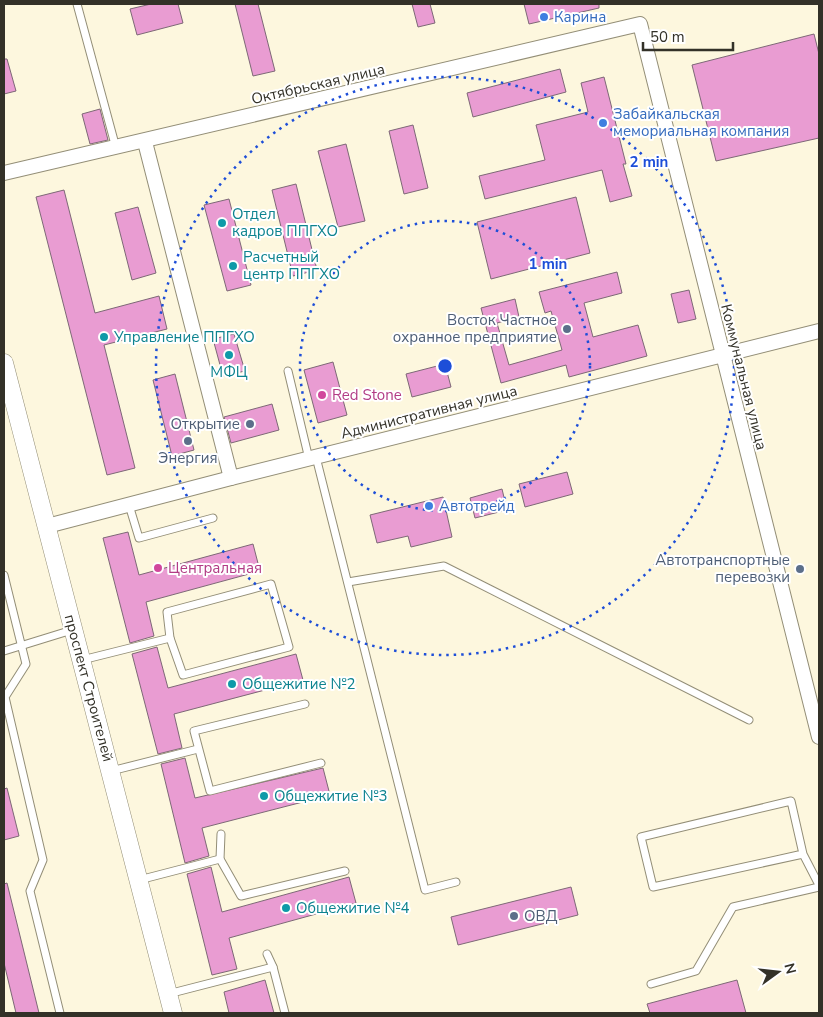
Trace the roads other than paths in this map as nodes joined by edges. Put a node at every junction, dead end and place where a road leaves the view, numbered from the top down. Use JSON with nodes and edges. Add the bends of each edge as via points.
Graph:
{"nodes":[{"id":1,"x":77,"y":4,"type":"edge"},
{"id":2,"x":640,"y":24,"type":"joint"},
{"id":3,"x":145,"y":142,"type":"junction"},
{"id":4,"x":116,"y":148,"type":"junction"},
{"id":5,"x":4,"y":173,"type":"edge"},
{"id":6,"x":819,"y":330,"type":"edge"},
{"id":7,"x":722,"y":355,"type":"junction"},
{"id":8,"x":4,"y":364,"type":"edge"},
{"id":9,"x":288,"y":372,"type":"dead end"},
{"id":10,"x":313,"y":458,"type":"junction"},
{"id":11,"x":231,"y":478,"type":"junction"},
{"id":12,"x":130,"y":505,"type":"junction"},
{"id":13,"x":213,"y":518,"type":"dead end"},
{"id":14,"x":47,"y":526,"type":"junction"},
{"id":15,"x":4,"y":575,"type":"edge"},
{"id":16,"x":348,"y":582,"type":"junction"},
{"id":17,"x":72,"y":630,"type":"junction"},
{"id":18,"x":170,"y":638,"type":"junction"},
{"id":19,"x":21,"y":645,"type":"junction"},
{"id":20,"x":4,"y":651,"type":"edge"},
{"id":21,"x":82,"y":660,"type":"junction"},
{"id":22,"x":305,"y":704,"type":"dead end"},
{"id":23,"x":748,"y":720,"type":"dead end"},
{"id":24,"x":818,"y":731,"type":"edge"},
{"id":25,"x":198,"y":749,"type":"junction"},
{"id":26,"x":320,"y":763,"type":"dead end"},
{"id":27,"x":111,"y":772,"type":"junction"},
{"id":28,"x":221,"y":834,"type":"dead end"},
{"id":29,"x":802,"y":854,"type":"junction"},
{"id":30,"x":220,"y":860,"type":"junction"},
{"id":31,"x":345,"y":870,"type":"dead end"},
{"id":32,"x":139,"y":880,"type":"junction"},
{"id":33,"x":456,"y":882,"type":"dead end"},
{"id":34,"x":819,"y":886,"type":"edge"},
{"id":35,"x":267,"y":954,"type":"dead end"},
{"id":36,"x":273,"y":967,"type":"junction"},
{"id":37,"x":651,"y":984,"type":"dead end"},
{"id":38,"x":168,"y":994,"type":"junction"},
{"id":39,"x":60,"y":1013,"type":"edge"},
{"id":40,"x":173,"y":1013,"type":"edge"},
{"id":41,"x":285,"y":1013,"type":"edge"}],
"edges":[{"from":1,"to":4,"type":"lane"},
{"from":2,"to":3,"type":"street","name":"Октябрьская улица"},
{"from":2,"to":7,"type":"street","name":"Коммунальная улица"},
{"from":3,"to":4,"type":"street","name":"Октябрьская улица"},
{"from":3,"to":11,"type":"street"},
{"from":4,"to":5,"type":"street","name":"Октябрьская улица"},
{"from":6,"to":7,"type":"street","name":"Административная улица"},
{"from":7,"to":10,"type":"street","name":"Административная улица"},
{"from":7,"to":24,"type":"street","name":"Коммунальная улица"},
{"from":8,"to":14,"type":"street","name":"проспект Строителей"},
{"from":9,"to":10,"type":"lane"},
{"from":10,"to":11,"type":"street","name":"Административная улица"},
{"from":10,"to":16,"type":"lane"},
{"from":11,"to":12,"type":"street","name":"Административная улица"},
{"from":12,"to":13,"type":"lane","via":[[139,538]]},
{"from":12,"to":14,"type":"street","name":"Административная улица"},
{"from":14,"to":17,"type":"street","name":"проспект Строителей"},
{"from":15,"to":19,"type":"lane"},
{"from":16,"to":23,"type":"lane","via":[[444,566]]},
{"from":16,"to":33,"type":"lane","via":[[425,890]]},
{"from":17,"to":19,"type":"lane"},
{"from":17,"to":21,"type":"street","name":"проспект Строителей"},
{"from":18,"to":18,"type":"lane","via":[[183,675],[288,647],[272,584],[167,612]]},
{"from":18,"to":21,"type":"lane"},
{"from":19,"to":20,"type":"lane"},
{"from":19,"to":39,"type":"lane","via":[[26,664],[5,697],[43,860],[30,891]]},
{"from":21,"to":27,"type":"street","name":"проспект Строителей"},
{"from":22,"to":25,"type":"lane","via":[[194,731]]},
{"from":25,"to":26,"type":"lane","via":[[210,791]]},
{"from":25,"to":27,"type":"lane"},
{"from":27,"to":32,"type":"street","name":"проспект Строителей"},
{"from":28,"to":30,"type":"lane"},
{"from":29,"to":29,"type":"lane","via":[[652,887],[641,837],[791,801]]},
{"from":29,"to":34,"type":"lane"},
{"from":30,"to":31,"type":"lane","via":[[241,896]]},
{"from":30,"to":32,"type":"lane"},
{"from":32,"to":38,"type":"street","name":"проспект Строителей"},
{"from":34,"to":37,"type":"lane","via":[[733,906],[696,971]]},
{"from":35,"to":36,"type":"lane"},
{"from":36,"to":38,"type":"lane"},
{"from":36,"to":41,"type":"lane"},
{"from":38,"to":40,"type":"street","name":"проспект Строителей"}]}
